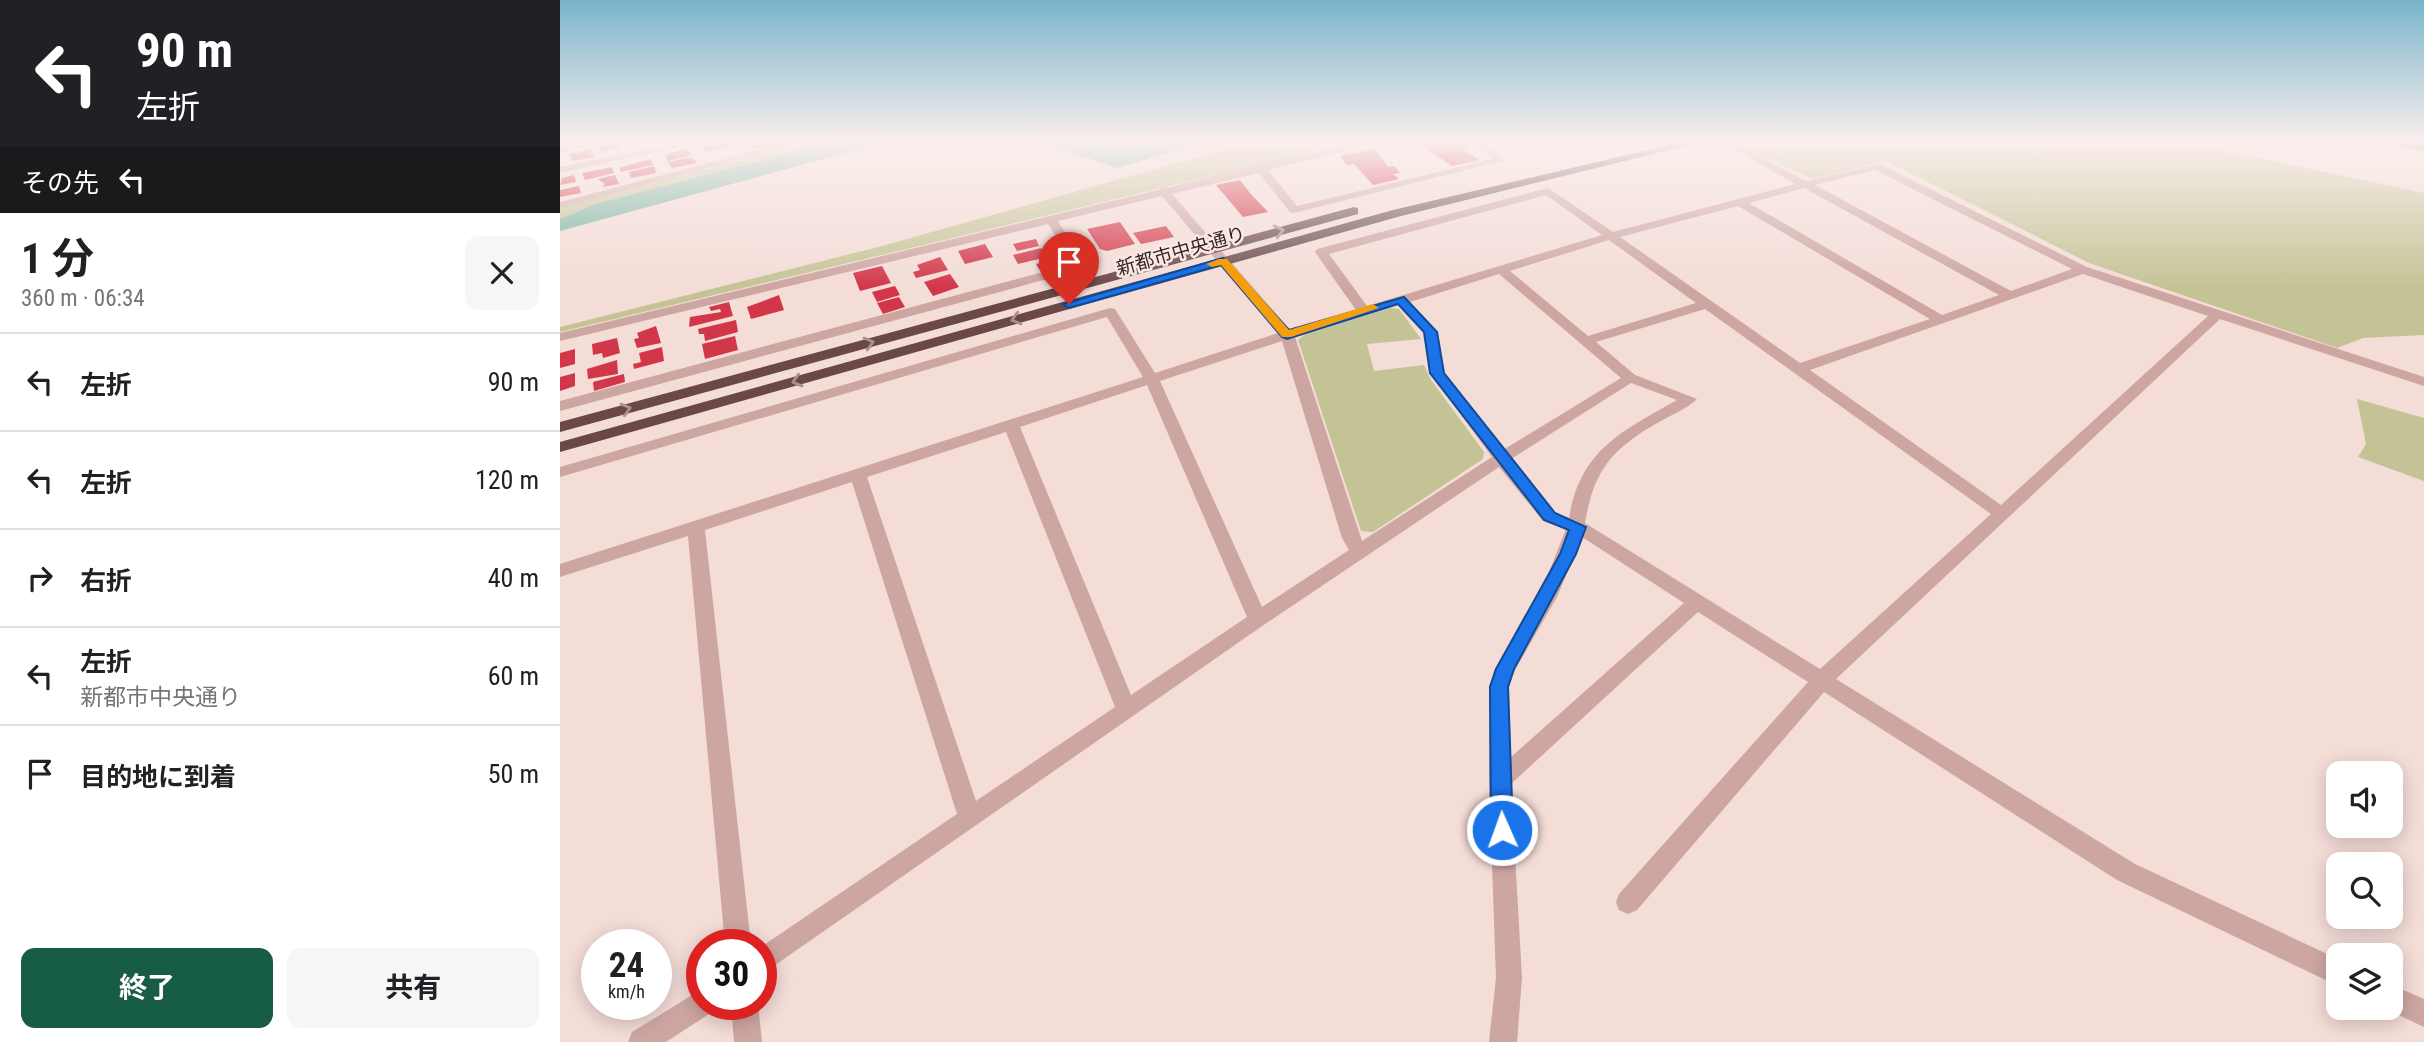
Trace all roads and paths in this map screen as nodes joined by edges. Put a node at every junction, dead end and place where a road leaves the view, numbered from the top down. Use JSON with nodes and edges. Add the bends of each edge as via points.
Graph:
{"nodes":[{"id":1,"x":1163,"y":190,"type":"edge"},
{"id":2,"x":615,"y":191,"type":"edge"},
{"id":3,"x":1160,"y":191,"type":"edge"},
{"id":4,"x":1279,"y":191,"type":"edge"},
{"id":5,"x":1374,"y":191,"type":"edge"},
{"id":6,"x":1441,"y":191,"type":"edge"},
{"id":7,"x":1484,"y":191,"type":"edge"},
{"id":8,"x":1775,"y":191,"type":"edge"},
{"id":9,"x":1817,"y":191,"type":"edge"},
{"id":10,"x":1925,"y":191,"type":"edge"},
{"id":11,"x":1738,"y":201,"type":"junction"},
{"id":12,"x":560,"y":205,"type":"edge"},
{"id":13,"x":1050,"y":218,"type":"junction"},
{"id":14,"x":1610,"y":236,"type":"junction"},
{"id":15,"x":1218,"y":255,"type":"junction"},
{"id":16,"x":1499,"y":268,"type":"junction"},
{"id":17,"x":2083,"y":270,"type":"junction"},
{"id":18,"x":2009,"y":295,"type":"junction"},
{"id":19,"x":1400,"y":299,"type":"junction"},
{"id":20,"x":1706,"y":304,"type":"junction"},
{"id":21,"x":1364,"y":311,"type":"junction"},
{"id":22,"x":2218,"y":314,"type":"junction"},
{"id":23,"x":1938,"y":318,"type":"junction"},
{"id":24,"x":1287,"y":335,"type":"junction"},
{"id":25,"x":560,"y":337,"type":"edge"},
{"id":26,"x":1586,"y":341,"type":"junction"},
{"id":27,"x":1798,"y":369,"type":"junction"},
{"id":28,"x":1151,"y":378,"type":"junction"},
{"id":29,"x":1630,"y":378,"type":"junction"},
{"id":30,"x":2424,"y":382,"type":"edge"},
{"id":31,"x":560,"y":406,"type":"edge"},
{"id":32,"x":1011,"y":424,"type":"junction"},
{"id":33,"x":560,"y":428,"type":"edge"},
{"id":34,"x":560,"y":447,"type":"edge"},
{"id":35,"x":1501,"y":458,"type":"junction"},
{"id":36,"x":560,"y":472,"type":"edge"},
{"id":37,"x":858,"y":475,"type":"junction"},
{"id":38,"x":2000,"y":512,"type":"junction"},
{"id":39,"x":696,"y":527,"type":"junction"},
{"id":40,"x":1578,"y":527,"type":"junction"},
{"id":41,"x":1360,"y":552,"type":"junction"},
{"id":42,"x":560,"y":571,"type":"edge"},
{"id":43,"x":1697,"y":602,"type":"junction"},
{"id":44,"x":1258,"y":619,"type":"junction"},
{"id":45,"x":1821,"y":682,"type":"junction"},
{"id":46,"x":1127,"y":711,"type":"junction"},
{"id":47,"x":1500,"y":780,"type":"junction"},
{"id":48,"x":970,"y":819,"type":"junction"},
{"id":49,"x":1628,"y":902,"type":"dead end"},
{"id":50,"x":736,"y":929,"type":"edge"},
{"id":51,"x":777,"y":951,"type":"edge"},
{"id":52,"x":2326,"y":967,"type":"edge"},
{"id":53,"x":2403,"y":1004,"type":"edge"},
{"id":54,"x":686,"y":1013,"type":"edge"},
{"id":55,"x":2424,"y":1013,"type":"edge"},
{"id":56,"x":746,"y":1020,"type":"edge"},
{"id":57,"x":642,"y":1042,"type":"edge"},
{"id":58,"x":748,"y":1042,"type":"edge"},
{"id":59,"x":1503,"y":1042,"type":"edge"}],
"edges":[{"from":1,"to":15,"type":"street"},
{"from":2,"to":12,"type":"street"},
{"from":3,"to":13,"type":"street"},
{"from":4,"to":5,"type":"street","via":[[1294,210]]},
{"from":15,"to":6,"type":"highway","name":"新都市中央通り","one_way":true},
{"from":7,"to":15,"type":"highway","name":"新都市中央通り"},
{"from":8,"to":11,"type":"street"},
{"from":9,"to":18,"type":"street"},
{"from":10,"to":17,"type":"street"},
{"from":11,"to":14,"type":"street"},
{"from":11,"to":23,"type":"street"},
{"from":13,"to":25,"type":"street"},
{"from":13,"to":31,"type":"street","via":[[1080,266]]},
{"from":14,"to":16,"type":"street"},
{"from":14,"to":20,"type":"street"},
{"from":14,"to":21,"type":"street","via":[[1548,191],[1321,252]]},
{"from":15,"to":24,"type":"street"},
{"from":33,"to":15,"type":"highway","name":"新都市中央通り","one_way":true},
{"from":15,"to":34,"type":"highway","name":"新都市中央通り","one_way":true},
{"from":16,"to":19,"type":"street"},
{"from":16,"to":26,"type":"street"},
{"from":17,"to":18,"type":"street"},
{"from":17,"to":22,"type":"street"},
{"from":18,"to":23,"type":"street"},
{"from":19,"to":21,"type":"street"},
{"from":19,"to":35,"type":"street","via":[[1431,332],[1437,373]]},
{"from":20,"to":26,"type":"street"},
{"from":20,"to":27,"type":"street"},
{"from":21,"to":24,"type":"street"},
{"from":22,"to":30,"type":"street"},
{"from":22,"to":38,"type":"street"},
{"from":23,"to":27,"type":"street"},
{"from":24,"to":28,"type":"street"},
{"from":24,"to":41,"type":"street","via":[[1351,538]]},
{"from":26,"to":29,"type":"street"},
{"from":27,"to":38,"type":"street"},
{"from":28,"to":32,"type":"street"},
{"from":28,"to":36,"type":"street","via":[[1110,312]]},
{"from":28,"to":44,"type":"street"},
{"from":29,"to":35,"type":"street"},
{"from":29,"to":40,"type":"street","via":[[1689,399],[1601,458],[1580,494]]},
{"from":32,"to":37,"type":"street"},
{"from":32,"to":46,"type":"street"},
{"from":35,"to":40,"type":"street","via":[[1549,517]]},
{"from":35,"to":41,"type":"street"},
{"from":37,"to":39,"type":"street"},
{"from":37,"to":48,"type":"street"},
{"from":38,"to":45,"type":"street"},
{"from":39,"to":42,"type":"street"},
{"from":39,"to":50,"type":"street"},
{"from":40,"to":43,"type":"street"},
{"from":40,"to":47,"type":"street","via":[[1499,687]]},
{"from":41,"to":44,"type":"street"},
{"from":43,"to":45,"type":"street"},
{"from":43,"to":47,"type":"street"},
{"from":44,"to":46,"type":"street"},
{"from":45,"to":49,"type":"street"},
{"from":45,"to":52,"type":"street","via":[[2126,872]]},
{"from":46,"to":48,"type":"street"},
{"from":47,"to":59,"type":"street","via":[[1509,978]]},
{"from":48,"to":51,"type":"street"},
{"from":53,"to":55,"type":"street"},
{"from":54,"to":57,"type":"street"},
{"from":56,"to":58,"type":"street"}]}
